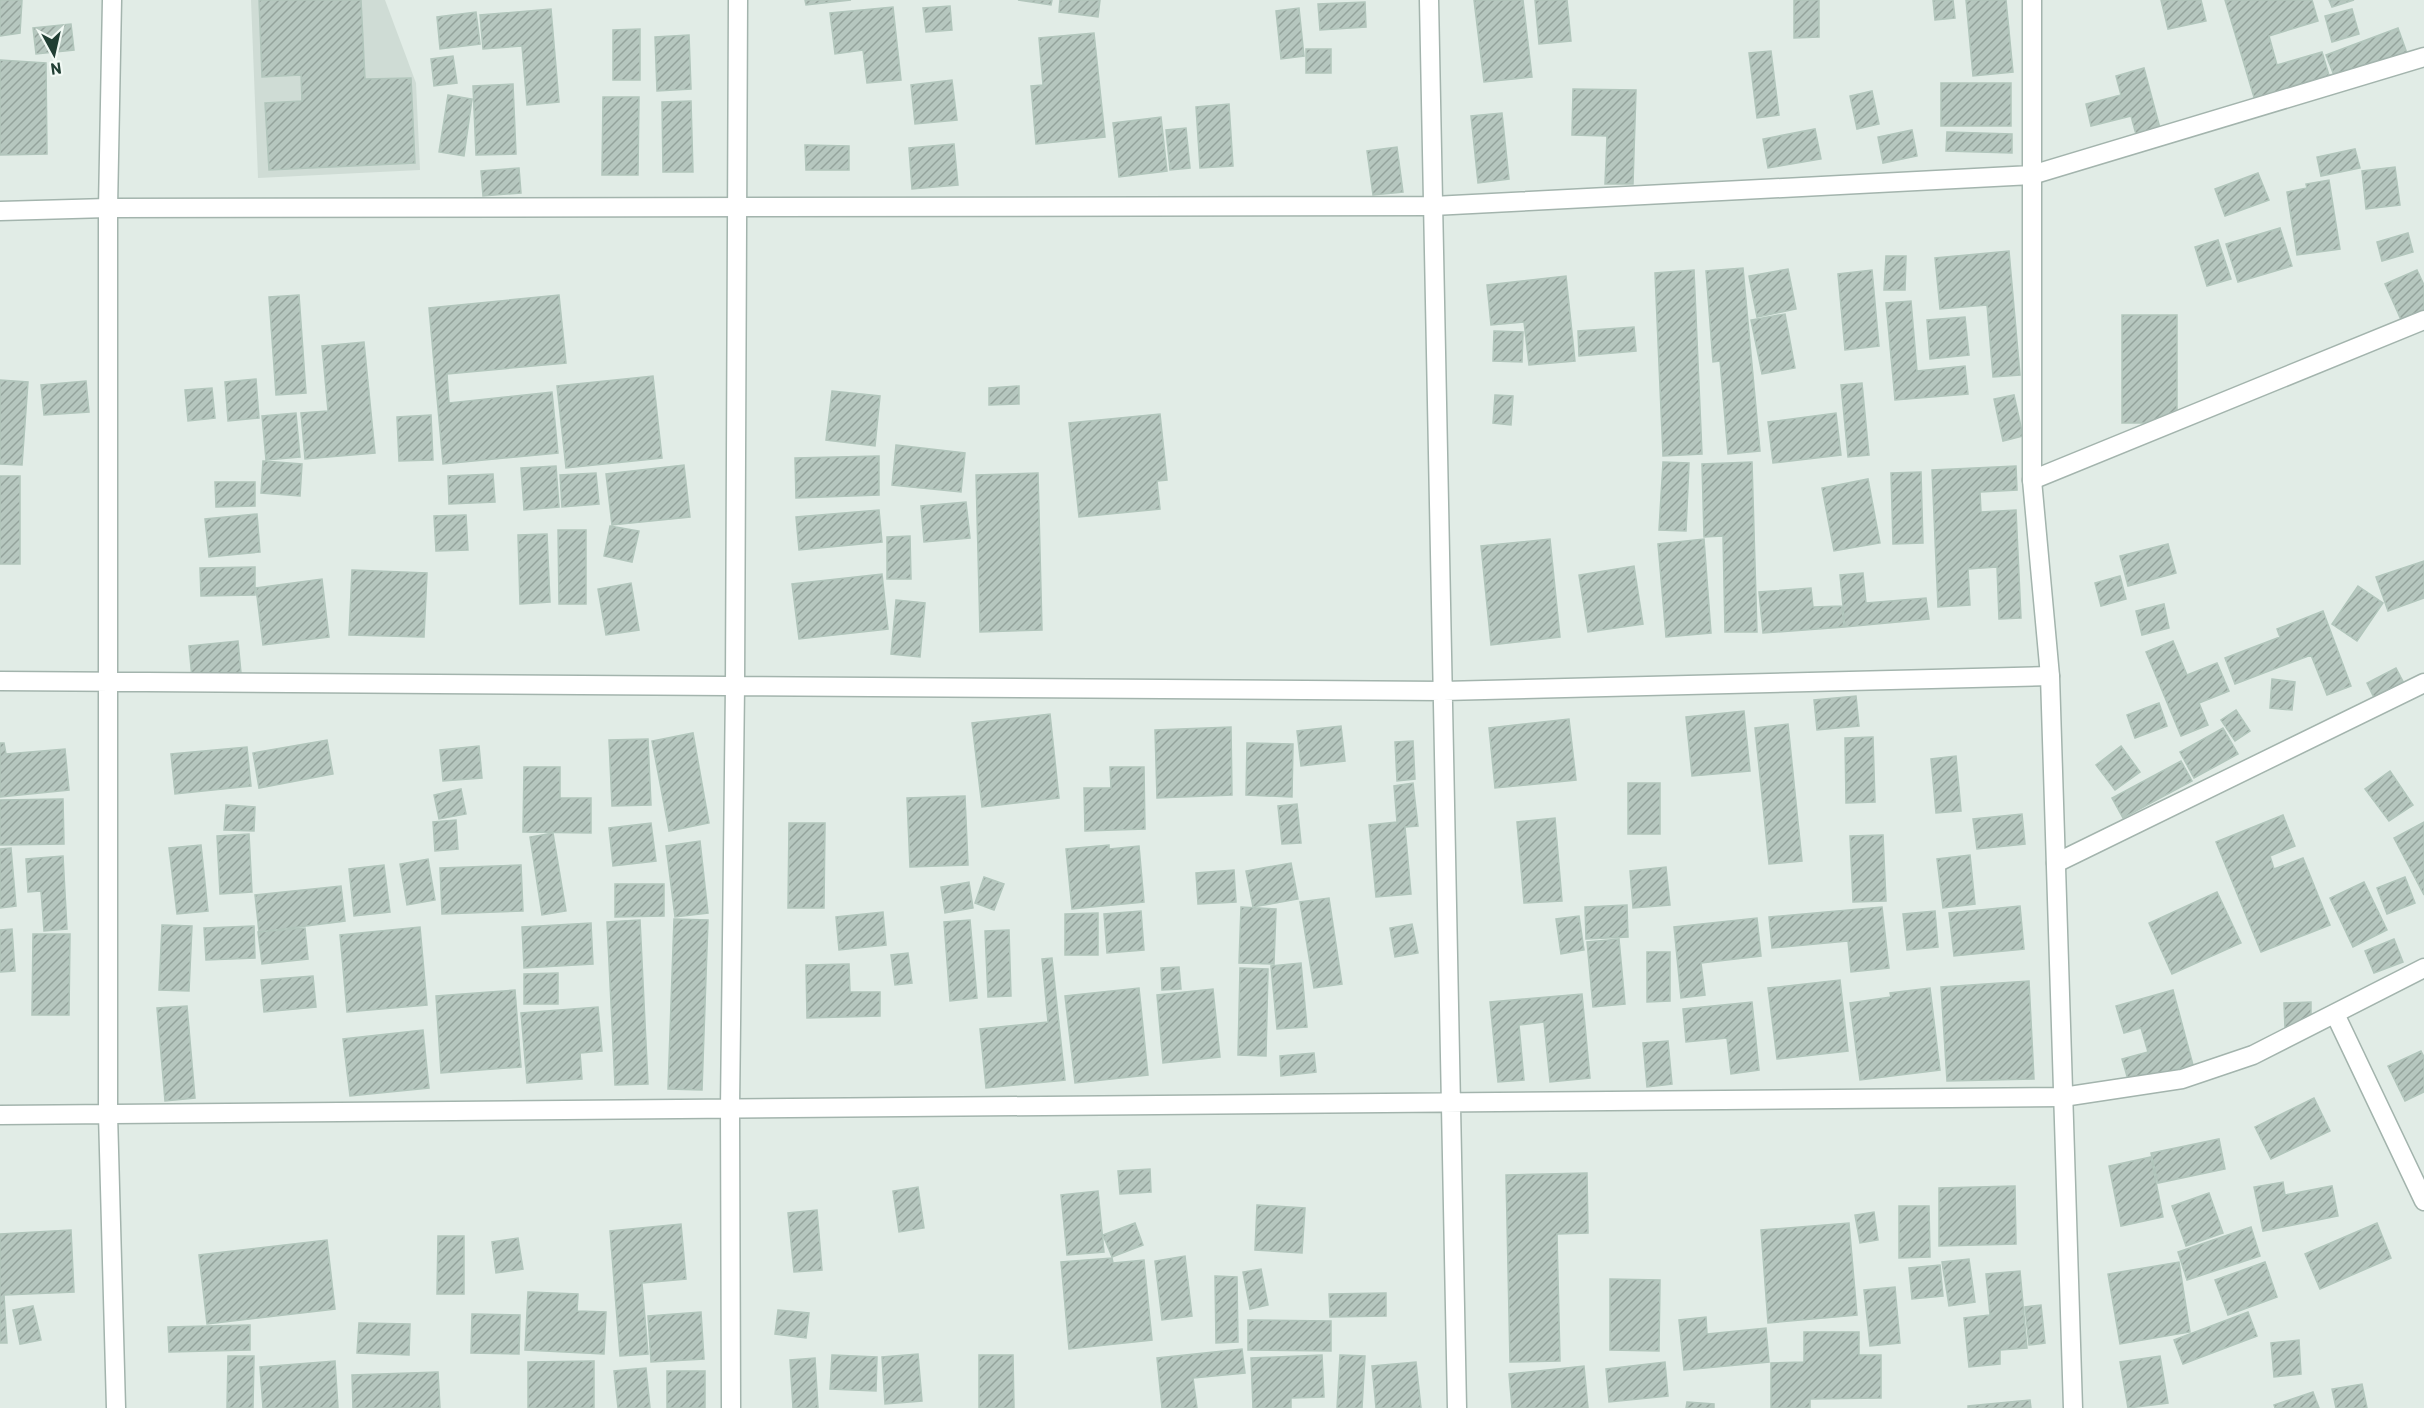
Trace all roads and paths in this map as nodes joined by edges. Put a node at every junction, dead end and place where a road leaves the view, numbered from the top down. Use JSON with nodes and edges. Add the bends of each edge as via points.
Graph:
{"nodes":[{"id":1,"x":112,"y":0,"type":"edge"},
{"id":2,"x":738,"y":0,"type":"edge"},
{"id":3,"x":1429,"y":0,"type":"edge"},
{"id":4,"x":2032,"y":0,"type":"edge"},
{"id":5,"x":2424,"y":57,"type":"edge"},
{"id":6,"x":2032,"y":175,"type":"junction"},
{"id":7,"x":735,"y":206,"type":"junction"},
{"id":8,"x":1433,"y":206,"type":"junction"},
{"id":9,"x":108,"y":208,"type":"junction"},
{"id":10,"x":0,"y":211,"type":"edge"},
{"id":11,"x":2424,"y":321,"type":"edge"},
{"id":12,"x":2032,"y":480,"type":"junction"},
{"id":13,"x":2050,"y":676,"type":"junction"},
{"id":14,"x":0,"y":681,"type":"edge"},
{"id":15,"x":109,"y":682,"type":"junction"},
{"id":16,"x":2424,"y":682,"type":"edge"},
{"id":17,"x":735,"y":686,"type":"junction"},
{"id":18,"x":1443,"y":691,"type":"junction"},
{"id":19,"x":2056,"y":863,"type":"junction"},
{"id":20,"x":2424,"y":968,"type":"edge"},
{"id":21,"x":2335,"y":1014,"type":"junction"},
{"id":22,"x":2063,"y":1096,"type":"junction"},
{"id":23,"x":1451,"y":1100,"type":"junction"},
{"id":24,"x":730,"y":1108,"type":"junction"},
{"id":25,"x":108,"y":1114,"type":"junction"},
{"id":26,"x":0,"y":1115,"type":"edge"},
{"id":27,"x":2424,"y":1201,"type":"edge"},
{"id":28,"x":116,"y":1408,"type":"edge"},
{"id":29,"x":732,"y":1408,"type":"edge"},
{"id":30,"x":1457,"y":1408,"type":"edge"},
{"id":31,"x":2073,"y":1408,"type":"edge"}],
"edges":[{"from":1,"to":9,"type":"street"},
{"from":2,"to":7,"type":"street"},
{"from":3,"to":8,"type":"street"},
{"from":4,"to":6,"type":"street"},
{"from":5,"to":6,"type":"street"},
{"from":6,"to":8,"type":"street"},
{"from":6,"to":12,"type":"street"},
{"from":7,"to":8,"type":"street"},
{"from":7,"to":9,"type":"street"},
{"from":7,"to":17,"type":"street"},
{"from":8,"to":18,"type":"street"},
{"from":9,"to":10,"type":"street"},
{"from":9,"to":15,"type":"street"},
{"from":11,"to":12,"type":"street"},
{"from":12,"to":13,"type":"street"},
{"from":13,"to":18,"type":"street"},
{"from":13,"to":19,"type":"street"},
{"from":14,"to":15,"type":"street"},
{"from":15,"to":17,"type":"street"},
{"from":15,"to":25,"type":"street"},
{"from":16,"to":19,"type":"street"},
{"from":17,"to":18,"type":"street"},
{"from":17,"to":24,"type":"street"},
{"from":18,"to":23,"type":"street"},
{"from":19,"to":22,"type":"street"},
{"from":20,"to":21,"type":"street"},
{"from":21,"to":22,"type":"street","via":[[2253,1055],[2182,1079]]},
{"from":21,"to":27,"type":"street"},
{"from":22,"to":23,"type":"street"},
{"from":22,"to":31,"type":"street"},
{"from":23,"to":24,"type":"street"},
{"from":23,"to":30,"type":"street"},
{"from":24,"to":25,"type":"street"},
{"from":24,"to":29,"type":"street"},
{"from":25,"to":26,"type":"street"},
{"from":25,"to":28,"type":"street"}]}
